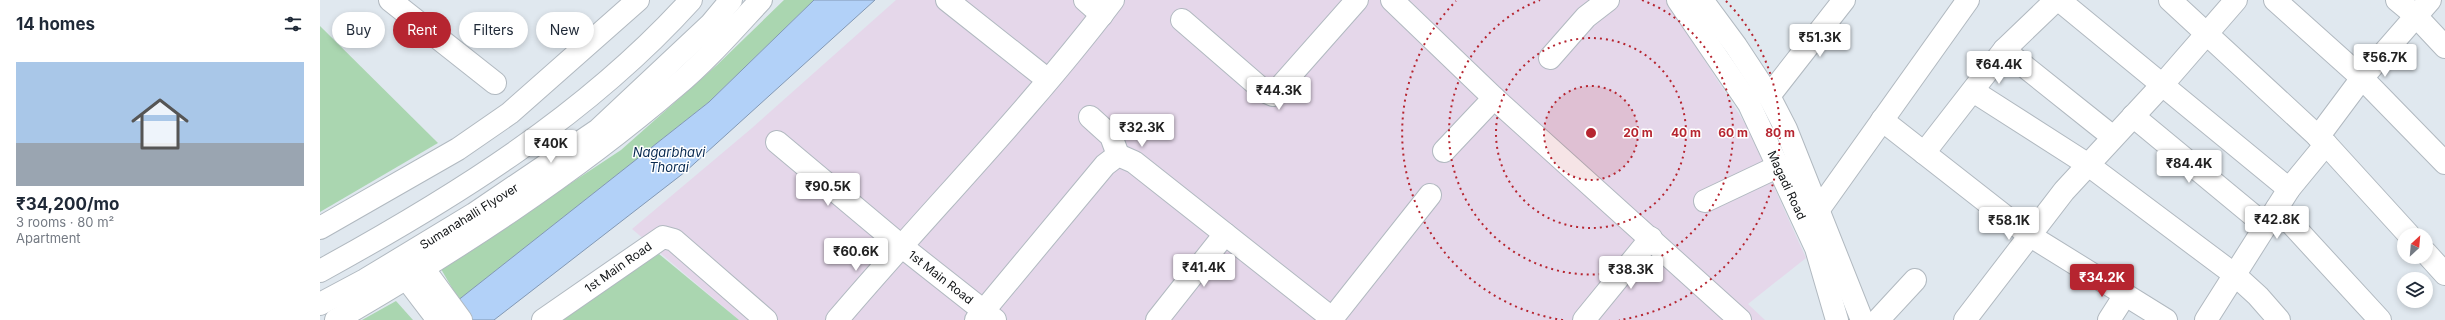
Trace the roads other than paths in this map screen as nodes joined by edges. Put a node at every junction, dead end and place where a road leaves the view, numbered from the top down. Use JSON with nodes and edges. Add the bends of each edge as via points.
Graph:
{"nodes":[{"id":1,"x":390,"y":0,"type":"edge"},
{"id":2,"x":638,"y":0,"type":"edge"},
{"id":3,"x":691,"y":0,"type":"edge"},
{"id":4,"x":732,"y":0,"type":"edge"},
{"id":5,"x":761,"y":0,"type":"edge"},
{"id":6,"x":947,"y":0,"type":"edge"},
{"id":7,"x":1085,"y":0,"type":"edge"},
{"id":8,"x":1357,"y":0,"type":"edge"},
{"id":9,"x":1392,"y":0,"type":"edge"},
{"id":10,"x":1608,"y":0,"type":"edge"},
{"id":11,"x":1678,"y":0,"type":"edge"},
{"id":12,"x":1702,"y":0,"type":"edge"},
{"id":13,"x":1844,"y":0,"type":"edge"},
{"id":14,"x":1968,"y":0,"type":"edge"},
{"id":15,"x":2058,"y":0,"type":"edge"},
{"id":16,"x":2170,"y":0,"type":"edge"},
{"id":17,"x":2236,"y":0,"type":"edge"},
{"id":18,"x":2275,"y":0,"type":"edge"},
{"id":19,"x":2397,"y":0,"type":"edge"},
{"id":20,"x":2430,"y":0,"type":"edge"},
{"id":21,"x":1107,"y":8,"type":"edge"},
{"id":22,"x":2415,"y":15,"type":"junction"},
{"id":23,"x":1182,"y":20,"type":"dead end"},
{"id":24,"x":2207,"y":33,"type":"junction"},
{"id":25,"x":2445,"y":47,"type":"edge"},
{"id":26,"x":2004,"y":50,"type":"junction"},
{"id":27,"x":1550,"y":58,"type":"dead end"},
{"id":28,"x":2362,"y":78,"type":"junction"},
{"id":29,"x":1048,"y":80,"type":"junction"},
{"id":30,"x":495,"y":83,"type":"dead end"},
{"id":31,"x":2163,"y":84,"type":"junction"},
{"id":32,"x":1973,"y":91,"type":"junction"},
{"id":33,"x":1769,"y":96,"type":"junction"},
{"id":34,"x":1494,"y":98,"type":"junction"},
{"id":35,"x":2133,"y":116,"type":"junction"},
{"id":36,"x":1090,"y":118,"type":"dead end"},
{"id":37,"x":1882,"y":120,"type":"junction"},
{"id":38,"x":2113,"y":137,"type":"junction"},
{"id":39,"x":2322,"y":140,"type":"junction"},
{"id":40,"x":777,"y":142,"type":"dead end"},
{"id":41,"x":1444,"y":151,"type":"dead end"},
{"id":42,"x":1924,"y":153,"type":"junction"},
{"id":43,"x":1118,"y":155,"type":"junction"},
{"id":44,"x":2445,"y":163,"type":"edge"},
{"id":45,"x":2087,"y":164,"type":"junction"},
{"id":46,"x":1779,"y":166,"type":"junction"},
{"id":47,"x":2289,"y":189,"type":"junction"},
{"id":48,"x":1430,"y":195,"type":"dead end"},
{"id":49,"x":1705,"y":201,"type":"dead end"},
{"id":50,"x":2277,"y":208,"type":"junction"},
{"id":51,"x":1819,"y":209,"type":"junction"},
{"id":52,"x":2266,"y":226,"type":"junction"},
{"id":53,"x":320,"y":228,"type":"edge"},
{"id":54,"x":2403,"y":228,"type":"edge"},
{"id":55,"x":1225,"y":234,"type":"junction"},
{"id":56,"x":2029,"y":235,"type":"junction"},
{"id":57,"x":1651,"y":238,"type":"junction"},
{"id":58,"x":900,"y":245,"type":"junction"},
{"id":59,"x":2433,"y":261,"type":"edge"},
{"id":60,"x":320,"y":271,"type":"edge"},
{"id":61,"x":2445,"y":274,"type":"edge"},
{"id":62,"x":2235,"y":275,"type":"junction"},
{"id":63,"x":419,"y":278,"type":"junction"},
{"id":64,"x":1915,"y":280,"type":"dead end"},
{"id":65,"x":2125,"y":295,"type":"junction"},
{"id":66,"x":320,"y":304,"type":"edge"},
{"id":67,"x":985,"y":317,"type":"edge"},
{"id":68,"x":336,"y":320,"type":"edge"},
{"id":69,"x":438,"y":320,"type":"edge"},
{"id":70,"x":461,"y":320,"type":"edge"},
{"id":71,"x":543,"y":320,"type":"edge"},
{"id":72,"x":766,"y":320,"type":"edge"},
{"id":73,"x":837,"y":320,"type":"edge"},
{"id":74,"x":1157,"y":320,"type":"edge"},
{"id":75,"x":1333,"y":320,"type":"edge"},
{"id":76,"x":1584,"y":320,"type":"edge"},
{"id":77,"x":1740,"y":320,"type":"edge"},
{"id":78,"x":1837,"y":320,"type":"edge"},
{"id":79,"x":1862,"y":320,"type":"edge"},
{"id":80,"x":1878,"y":320,"type":"edge"},
{"id":81,"x":1965,"y":320,"type":"edge"},
{"id":82,"x":2109,"y":320,"type":"edge"},
{"id":83,"x":2166,"y":320,"type":"edge"},
{"id":84,"x":2206,"y":320,"type":"edge"},
{"id":85,"x":2279,"y":320,"type":"edge"},
{"id":86,"x":2380,"y":320,"type":"edge"}],
"edges":[{"from":1,"to":30,"type":"main road"},
{"from":2,"to":53,"type":"main road","via":[[510,113],[458,149]]},
{"from":3,"to":60,"type":"main road","via":[[575,110],[523,148]]},
{"from":4,"to":66,"type":"main road","name":"Sumanahalli Flyover","via":[[711,24],[598,130],[474,214]]},
{"from":5,"to":63,"type":"main road","via":[[677,86],[562,178]]},
{"from":6,"to":29,"type":"main road"},
{"from":7,"to":21,"type":"main road"},
{"from":8,"to":23,"type":"main road","via":[[1273,95],[1264,91]]},
{"from":9,"to":34,"type":"main road"},
{"from":10,"to":27,"type":"main road","via":[[1586,17]]},
{"from":11,"to":46,"type":"main road","name":"Magadi Road","via":[[1749,104]]},
{"from":12,"to":33,"type":"main road","name":"Magadi Road"},
{"from":13,"to":33,"type":"main road"},
{"from":14,"to":37,"type":"main road"},
{"from":15,"to":26,"type":"main road"},
{"from":15,"to":31,"type":"main road"},
{"from":16,"to":24,"type":"main road"},
{"from":17,"to":24,"type":"main road"},
{"from":18,"to":28,"type":"main road"},
{"from":19,"to":22,"type":"main road"},
{"from":20,"to":22,"type":"main road"},
{"from":21,"to":29,"type":"main road"},
{"from":22,"to":25,"type":"main road"},
{"from":22,"to":28,"type":"main road"},
{"from":24,"to":31,"type":"main road"},
{"from":24,"to":39,"type":"main road"},
{"from":26,"to":32,"type":"main road"},
{"from":26,"to":38,"type":"main road"},
{"from":28,"to":39,"type":"main road"},
{"from":28,"to":44,"type":"main road"},
{"from":29,"to":58,"type":"main road"},
{"from":31,"to":35,"type":"main road"},
{"from":31,"to":47,"type":"main road"},
{"from":32,"to":42,"type":"main road"},
{"from":32,"to":45,"type":"main road"},
{"from":33,"to":51,"type":"main road","name":"Magadi Road","via":[[1786,129]]},
{"from":34,"to":41,"type":"main road"},
{"from":34,"to":57,"type":"main road"},
{"from":35,"to":38,"type":"main road"},
{"from":35,"to":52,"type":"main road"},
{"from":36,"to":43,"type":"main road","via":[[1111,136]]},
{"from":37,"to":42,"type":"main road"},
{"from":37,"to":51,"type":"main road"},
{"from":38,"to":45,"type":"main road"},
{"from":39,"to":47,"type":"main road"},
{"from":39,"to":54,"type":"main road"},
{"from":40,"to":58,"type":"main road","name":"1st Main Road"},
{"from":42,"to":56,"type":"main road"},
{"from":43,"to":55,"type":"main road","via":[[1134,162]]},
{"from":43,"to":67,"type":"main road","via":[[1105,165]]},
{"from":45,"to":56,"type":"main road"},
{"from":45,"to":62,"type":"main road"},
{"from":46,"to":49,"type":"main road"},
{"from":46,"to":78,"type":"main road","name":"Magadi Road","via":[[1816,248]]},
{"from":47,"to":50,"type":"main road"},
{"from":48,"to":75,"type":"main road"},
{"from":50,"to":52,"type":"main road"},
{"from":50,"to":86,"type":"main road"},
{"from":51,"to":79,"type":"main road","name":"Magadi Road"},
{"from":52,"to":62,"type":"main road"},
{"from":55,"to":74,"type":"main road"},
{"from":55,"to":75,"type":"main road"},
{"from":56,"to":65,"type":"main road"},
{"from":56,"to":81,"type":"main road"},
{"from":57,"to":76,"type":"main road"},
{"from":57,"to":77,"type":"main road"},
{"from":58,"to":67,"type":"main road","name":"1st Main Road"},
{"from":58,"to":73,"type":"main road"},
{"from":59,"to":61,"type":"main road"},
{"from":62,"to":84,"type":"main road"},
{"from":62,"to":85,"type":"main road"},
{"from":63,"to":68,"type":"main road"},
{"from":63,"to":69,"type":"main road"},
{"from":63,"to":70,"type":"main road"},
{"from":64,"to":80,"type":"main road"},
{"from":65,"to":82,"type":"main road"},
{"from":65,"to":83,"type":"main road"},
{"from":71,"to":72,"type":"main road","name":"1st Main Road","via":[[663,237],[674,240]]}]}
